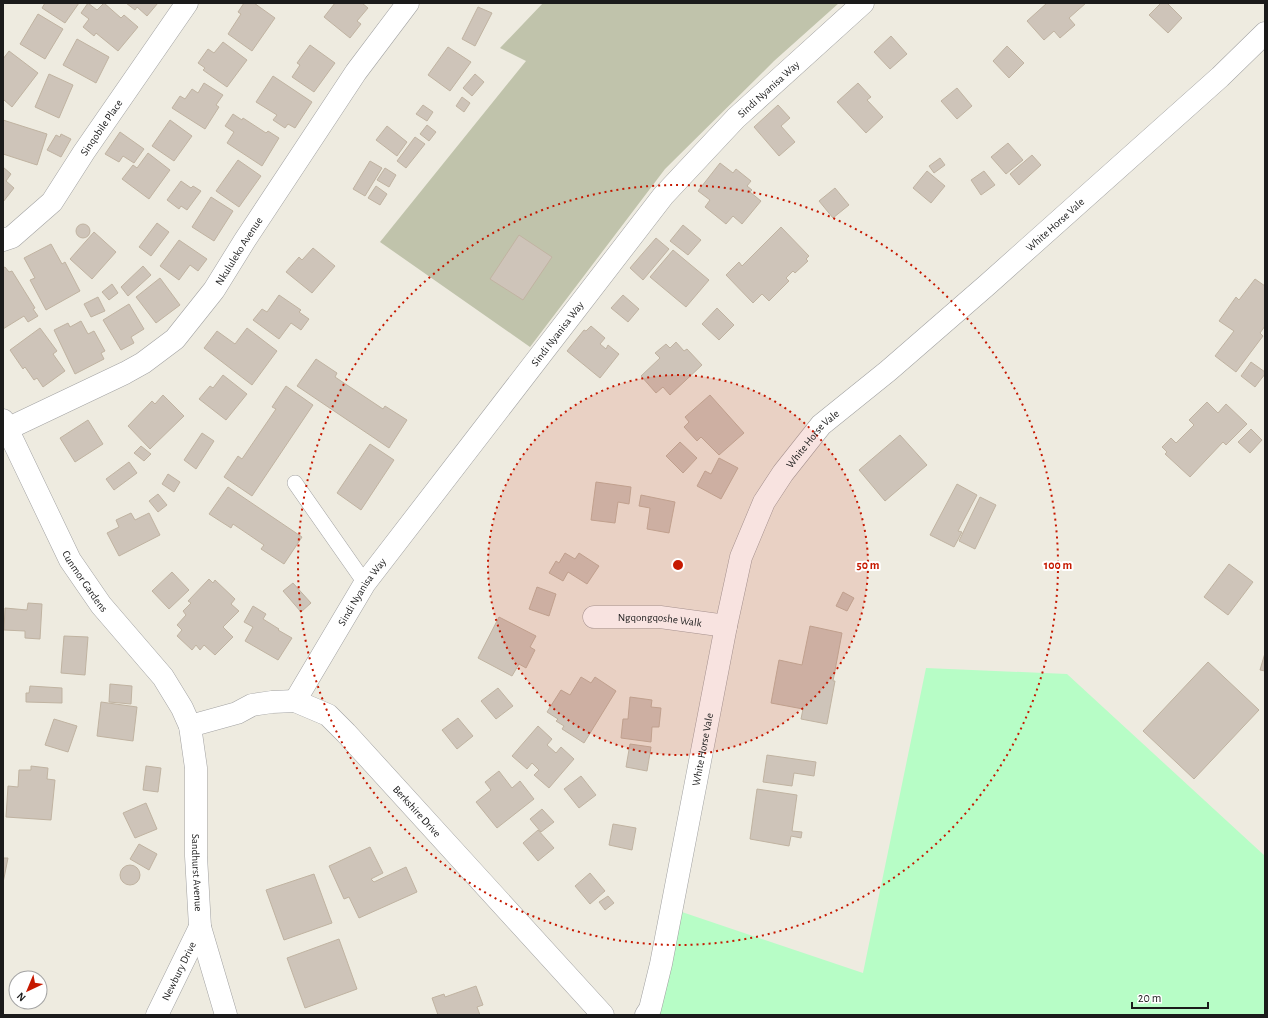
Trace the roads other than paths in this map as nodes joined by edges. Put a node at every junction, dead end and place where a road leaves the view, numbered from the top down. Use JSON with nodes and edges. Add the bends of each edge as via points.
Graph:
{"nodes":[{"id":1,"x":187,"y":3,"type":"edge"},
{"id":2,"x":408,"y":3,"type":"edge"},
{"id":3,"x":863,"y":3,"type":"edge"},
{"id":4,"x":1265,"y":34,"type":"edge"},
{"id":5,"x":3,"y":240,"type":"edge"},
{"id":6,"x":5,"y":425,"type":"edge"},
{"id":7,"x":295,"y":483,"type":"dead end"},
{"id":8,"x":365,"y":583,"type":"junction"},
{"id":9,"x":594,"y":617,"type":"dead end"},
{"id":10,"x":726,"y":626,"type":"junction"},
{"id":11,"x":295,"y":701,"type":"junction"},
{"id":12,"x":190,"y":726,"type":"junction"},
{"id":13,"x":200,"y":927,"type":"junction"},
{"id":14,"x":157,"y":1015,"type":"edge"},
{"id":15,"x":226,"y":1015,"type":"edge"},
{"id":16,"x":602,"y":1015,"type":"edge"},
{"id":17,"x":646,"y":1015,"type":"edge"}],
"edges":[{"from":1,"to":5,"type":"street","name":"Sinqobile Place","via":[[52,202],[12,237]]},
{"from":2,"to":6,"type":"street","name":"Nkululeko Avenue","via":[[356,72],[214,290],[175,339],[125,373]]},
{"from":3,"to":8,"type":"street","name":"Sindi Nyanisa Way","via":[[736,118],[663,196]]},
{"from":4,"to":10,"type":"street","name":"White Horse Vale","via":[[993,280],[821,425],[764,502],[741,557]]},
{"from":6,"to":12,"type":"street","name":"Cunmor Gardens","via":[[70,560],[101,605],[164,676]]},
{"from":7,"to":8,"type":"lane"},
{"from":8,"to":11,"type":"street","name":"Sindi Nyanisa Way"},
{"from":9,"to":10,"type":"street","name":"Ngqongqoshe Walk","via":[[660,617]]},
{"from":10,"to":17,"type":"street","name":"White Horse Vale","via":[[661,964],[650,1009]]},
{"from":11,"to":12,"type":"street","name":"Berkshire Drive","via":[[252,705],[230,715]]},
{"from":11,"to":16,"type":"street","name":"Berkshire Drive","via":[[328,715],[342,728]]},
{"from":12,"to":13,"type":"street","name":"Sandhurst Avenue","via":[[196,768],[196,856]]},
{"from":13,"to":14,"type":"street","name":"Newbury Drive"},
{"from":13,"to":15,"type":"street","name":"Sandhurst Avenue"}]}
